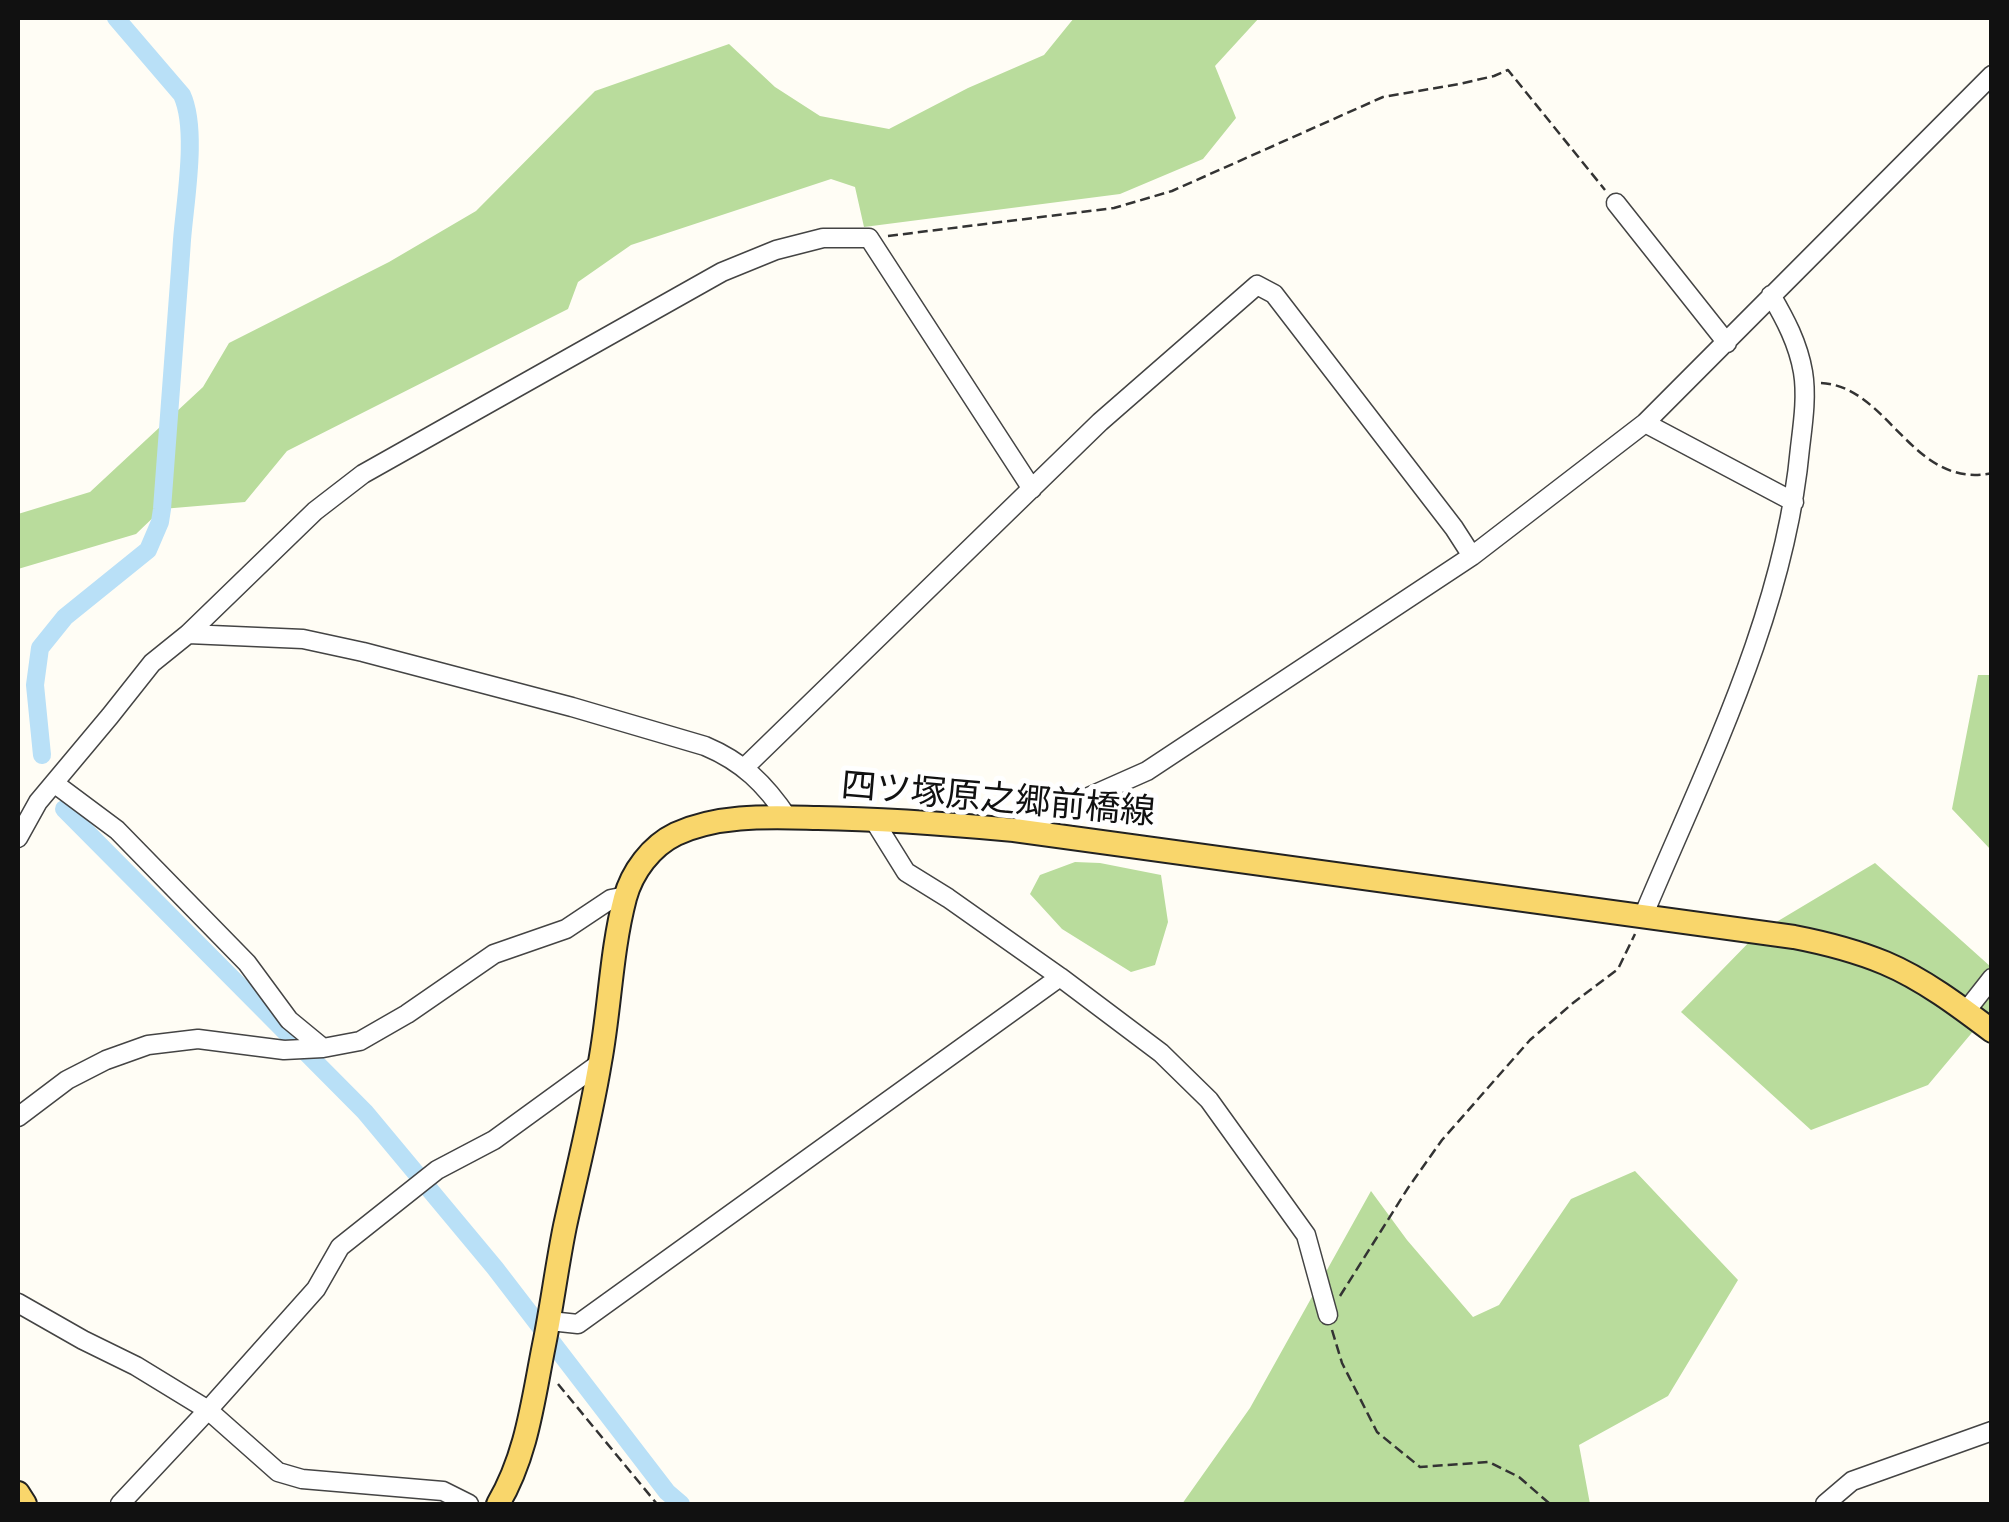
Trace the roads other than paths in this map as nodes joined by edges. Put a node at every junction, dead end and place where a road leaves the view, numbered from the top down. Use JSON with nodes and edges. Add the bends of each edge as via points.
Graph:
{"nodes":[{"id":1,"x":1992,"y":75,"type":"edge"},
{"id":2,"x":1616,"y":203,"type":"road end"},
{"id":3,"x":1771,"y":295,"type":"junction"},
{"id":4,"x":1727,"y":342,"type":"junction"},
{"id":5,"x":1644,"y":423,"type":"junction"},
{"id":6,"x":1032,"y":489,"type":"junction"},
{"id":7,"x":1794,"y":502,"type":"junction"},
{"id":8,"x":1472,"y":556,"type":"junction"},
{"id":9,"x":188,"y":634,"type":"junction"},
{"id":10,"x":744,"y":768,"type":"junction"},
{"id":11,"x":54,"y":783,"type":"junction"},
{"id":12,"x":788,"y":818,"type":"junction"},
{"id":13,"x":874,"y":819,"type":"junction"},
{"id":14,"x":1014,"y":830,"type":"junction"},
{"id":15,"x":18,"y":838,"type":"edge"},
{"id":16,"x":626,"y":896,"type":"junction"},
{"id":17,"x":1644,"y":914,"type":"junction"},
{"id":18,"x":1060,"y":977,"type":"junction"},
{"id":19,"x":1992,"y":978,"type":"edge"},
{"id":20,"x":1966,"y":1011,"type":"junction"},
{"id":21,"x":1992,"y":1031,"type":"edge"},
{"id":22,"x":324,"y":1048,"type":"junction"},
{"id":23,"x":600,"y":1063,"type":"junction"},
{"id":24,"x":18,"y":1117,"type":"edge"},
{"id":25,"x":18,"y":1303,"type":"edge"},
{"id":26,"x":1328,"y":1315,"type":"road end"},
{"id":27,"x":545,"y":1340,"type":"junction"},
{"id":28,"x":208,"y":1410,"type":"junction"},
{"id":29,"x":1992,"y":1431,"type":"edge"},
{"id":30,"x":18,"y":1493,"type":"edge"},
{"id":31,"x":25,"y":1504,"type":"edge"},
{"id":32,"x":120,"y":1504,"type":"edge"},
{"id":33,"x":469,"y":1504,"type":"edge"},
{"id":34,"x":498,"y":1504,"type":"edge"},
{"id":35,"x":1826,"y":1504,"type":"edge"}],
"edges":[{"from":1,"to":3,"type":"street"},
{"from":2,"to":4,"type":"street"},
{"from":3,"to":4,"type":"street"},
{"from":3,"to":7,"type":"street","via":[[1790,328],[1804,382]]},
{"from":4,"to":5,"type":"street"},
{"from":5,"to":7,"type":"street"},
{"from":5,"to":8,"type":"street"},
{"from":6,"to":8,"type":"street","via":[[1257,285],[1274,294]]},
{"from":6,"to":9,"type":"street","via":[[868,238],[823,238],[722,272],[363,474]]},
{"from":6,"to":10,"type":"street"},
{"from":7,"to":17,"type":"street","via":[[1778,577],[1743,678]]},
{"from":8,"to":14,"type":"street","via":[[1147,771]]},
{"from":9,"to":10,"type":"street","via":[[303,640],[363,652],[704,746]]},
{"from":9,"to":11,"type":"street","via":[[152,662]]},
{"from":10,"to":12,"type":"street"},
{"from":11,"to":15,"type":"street"},
{"from":11,"to":22,"type":"street","via":[[116,830],[247,963],[289,1020]]},
{"from":12,"to":13,"type":"main road","name":"四ツ塚原之郷前橋線"},
{"from":12,"to":16,"type":"main road","name":"四ツ塚原之郷前橋線","via":[[708,822],[672,836],[652,850]]},
{"from":13,"to":14,"type":"main road","name":"四ツ塚原之郷前橋線"},
{"from":13,"to":18,"type":"street","via":[[906,872]]},
{"from":14,"to":17,"type":"main road","name":"四ツ塚原之郷前橋線"},
{"from":16,"to":22,"type":"street","via":[[566,929],[494,954],[360,1041]]},
{"from":16,"to":23,"type":"main road","name":"四ツ塚原之郷前橋線"},
{"from":17,"to":20,"type":"main road","name":"四ツ塚原之郷前橋線","via":[[1843,948],[1888,964]]},
{"from":18,"to":26,"type":"street","via":[[1161,1053],[1209,1100],[1306,1235]]},
{"from":18,"to":27,"type":"street","via":[[578,1324]]},
{"from":19,"to":20,"type":"street"},
{"from":20,"to":21,"type":"main road","name":"四ツ塚原之郷前橋線"},
{"from":22,"to":24,"type":"street","via":[[198,1039],[148,1046],[67,1080]]},
{"from":23,"to":27,"type":"main road","name":"四ツ塚原之郷前橋線"},
{"from":23,"to":28,"type":"street","via":[[494,1140],[436,1170],[340,1246],[316,1289]]},
{"from":25,"to":28,"type":"street"},
{"from":27,"to":34,"type":"main road","name":"四ツ塚原之郷前橋線","via":[[522,1452]]},
{"from":28,"to":32,"type":"street"},
{"from":28,"to":33,"type":"street","via":[[278,1472],[442,1491]]},
{"from":29,"to":35,"type":"street","via":[[1852,1480]]},
{"from":30,"to":31,"type":"main road"}]}
